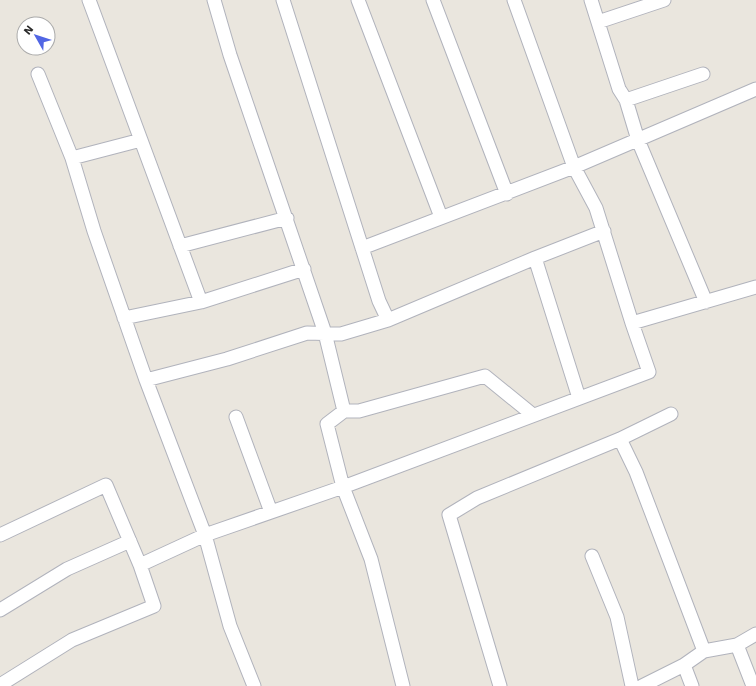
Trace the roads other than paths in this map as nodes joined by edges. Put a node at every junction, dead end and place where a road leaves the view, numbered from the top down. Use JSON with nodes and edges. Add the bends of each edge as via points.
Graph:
{"nodes":[{"id":1,"x":89,"y":0,"type":"edge"},
{"id":2,"x":214,"y":0,"type":"edge"},
{"id":3,"x":283,"y":0,"type":"edge"},
{"id":4,"x":358,"y":0,"type":"edge"},
{"id":5,"x":433,"y":0,"type":"edge"},
{"id":6,"x":514,"y":0,"type":"edge"},
{"id":7,"x":591,"y":0,"type":"edge"},
{"id":8,"x":664,"y":0,"type":"edge"},
{"id":9,"x":598,"y":22,"type":"junction"},
{"id":10,"x":38,"y":74,"type":"dead end"},
{"id":11,"x":703,"y":74,"type":"dead end"},
{"id":12,"x":756,"y":89,"type":"edge"},
{"id":13,"x":626,"y":100,"type":"junction"},
{"id":14,"x":141,"y":140,"type":"junction"},
{"id":15,"x":638,"y":140,"type":"junction"},
{"id":16,"x":72,"y":158,"type":"junction"},
{"id":17,"x":574,"y":167,"type":"junction"},
{"id":18,"x":507,"y":194,"type":"junction"},
{"id":19,"x":441,"y":217,"type":"junction"},
{"id":20,"x":287,"y":218,"type":"junction"},
{"id":21,"x":604,"y":231,"type":"junction"},
{"id":22,"x":180,"y":246,"type":"junction"},
{"id":23,"x":362,"y":248,"type":"junction"},
{"id":24,"x":535,"y":258,"type":"junction"},
{"id":25,"x":304,"y":269,"type":"junction"},
{"id":26,"x":756,"y":287,"type":"edge"},
{"id":27,"x":201,"y":302,"type":"junction"},
{"id":28,"x":706,"y":302,"type":"junction"},
{"id":29,"x":124,"y":318,"type":"junction"},
{"id":30,"x":388,"y":320,"type":"junction"},
{"id":31,"x":632,"y":323,"type":"junction"},
{"id":32,"x":325,"y":333,"type":"junction"},
{"id":33,"x":146,"y":380,"type":"junction"},
{"id":34,"x":579,"y":398,"type":"junction"},
{"id":35,"x":344,"y":411,"type":"junction"},
{"id":36,"x":671,"y":414,"type":"dead end"},
{"id":37,"x":534,"y":415,"type":"junction"},
{"id":38,"x":236,"y":417,"type":"dead end"},
{"id":39,"x":620,"y":439,"type":"junction"},
{"id":40,"x":343,"y":487,"type":"junction"},
{"id":41,"x":270,"y":512,"type":"junction"},
{"id":42,"x":0,"y":535,"type":"edge"},
{"id":43,"x":205,"y":535,"type":"junction"},
{"id":44,"x":130,"y":541,"type":"junction"},
{"id":45,"x":592,"y":556,"type":"dead end"},
{"id":46,"x":140,"y":565,"type":"junction"},
{"id":47,"x":0,"y":610,"type":"edge"},
{"id":48,"x":756,"y":634,"type":"edge"},
{"id":49,"x":737,"y":645,"type":"junction"},
{"id":50,"x":704,"y":651,"type":"junction"},
{"id":51,"x":684,"y":665,"type":"junction"},
{"id":52,"x":0,"y":685,"type":"edge"},
{"id":53,"x":254,"y":686,"type":"edge"},
{"id":54,"x":403,"y":686,"type":"edge"},
{"id":55,"x":500,"y":686,"type":"edge"},
{"id":56,"x":632,"y":686,"type":"edge"},
{"id":57,"x":642,"y":686,"type":"edge"},
{"id":58,"x":692,"y":686,"type":"edge"},
{"id":59,"x":753,"y":686,"type":"edge"}],
"edges":[{"from":1,"to":14,"type":"street"},
{"from":2,"to":20,"type":"street","via":[[230,55]]},
{"from":3,"to":23,"type":"street"},
{"from":4,"to":19,"type":"street"},
{"from":5,"to":18,"type":"street"},
{"from":6,"to":17,"type":"street"},
{"from":7,"to":9,"type":"street"},
{"from":8,"to":9,"type":"street"},
{"from":9,"to":13,"type":"street","via":[[619,89]]},
{"from":10,"to":16,"type":"street"},
{"from":11,"to":13,"type":"street"},
{"from":12,"to":15,"type":"street"},
{"from":13,"to":15,"type":"street"},
{"from":14,"to":16,"type":"street"},
{"from":14,"to":22,"type":"street"},
{"from":15,"to":17,"type":"street"},
{"from":15,"to":28,"type":"street"},
{"from":16,"to":29,"type":"street"},
{"from":17,"to":18,"type":"street"},
{"from":17,"to":21,"type":"street","via":[[596,208]]},
{"from":18,"to":19,"type":"street"},
{"from":19,"to":23,"type":"street"},
{"from":20,"to":22,"type":"street"},
{"from":20,"to":25,"type":"street"},
{"from":21,"to":24,"type":"street"},
{"from":21,"to":31,"type":"street"},
{"from":22,"to":27,"type":"street"},
{"from":23,"to":30,"type":"street","via":[[379,302]]},
{"from":24,"to":30,"type":"street"},
{"from":24,"to":34,"type":"street"},
{"from":25,"to":27,"type":"street"},
{"from":25,"to":32,"type":"street"},
{"from":26,"to":28,"type":"street"},
{"from":27,"to":29,"type":"street"},
{"from":28,"to":31,"type":"street"},
{"from":29,"to":33,"type":"street"},
{"from":30,"to":32,"type":"street","via":[[341,334]]},
{"from":31,"to":34,"type":"street","via":[[649,372]]},
{"from":32,"to":33,"type":"street","via":[[307,334],[228,359]]},
{"from":32,"to":35,"type":"street"},
{"from":33,"to":43,"type":"street"},
{"from":34,"to":37,"type":"street"},
{"from":35,"to":37,"type":"street","via":[[359,411],[485,376]]},
{"from":35,"to":40,"type":"street","via":[[327,424]]},
{"from":36,"to":39,"type":"street"},
{"from":37,"to":40,"type":"street"},
{"from":38,"to":41,"type":"street"},
{"from":39,"to":50,"type":"street","via":[[636,472]]},
{"from":39,"to":55,"type":"street","via":[[477,498],[449,515]]},
{"from":40,"to":41,"type":"street"},
{"from":40,"to":54,"type":"street","via":[[371,559]]},
{"from":41,"to":43,"type":"street"},
{"from":42,"to":44,"type":"street","via":[[106,485]]},
{"from":43,"to":46,"type":"street"},
{"from":43,"to":53,"type":"street","via":[[230,626]]},
{"from":44,"to":46,"type":"street"},
{"from":44,"to":47,"type":"street","via":[[67,569]]},
{"from":45,"to":56,"type":"street","via":[[617,617]]},
{"from":46,"to":52,"type":"street","via":[[154,606],[72,640]]},
{"from":48,"to":49,"type":"street"},
{"from":49,"to":50,"type":"street"},
{"from":49,"to":59,"type":"street"},
{"from":50,"to":51,"type":"street"},
{"from":51,"to":57,"type":"street"},
{"from":51,"to":58,"type":"street"}]}
